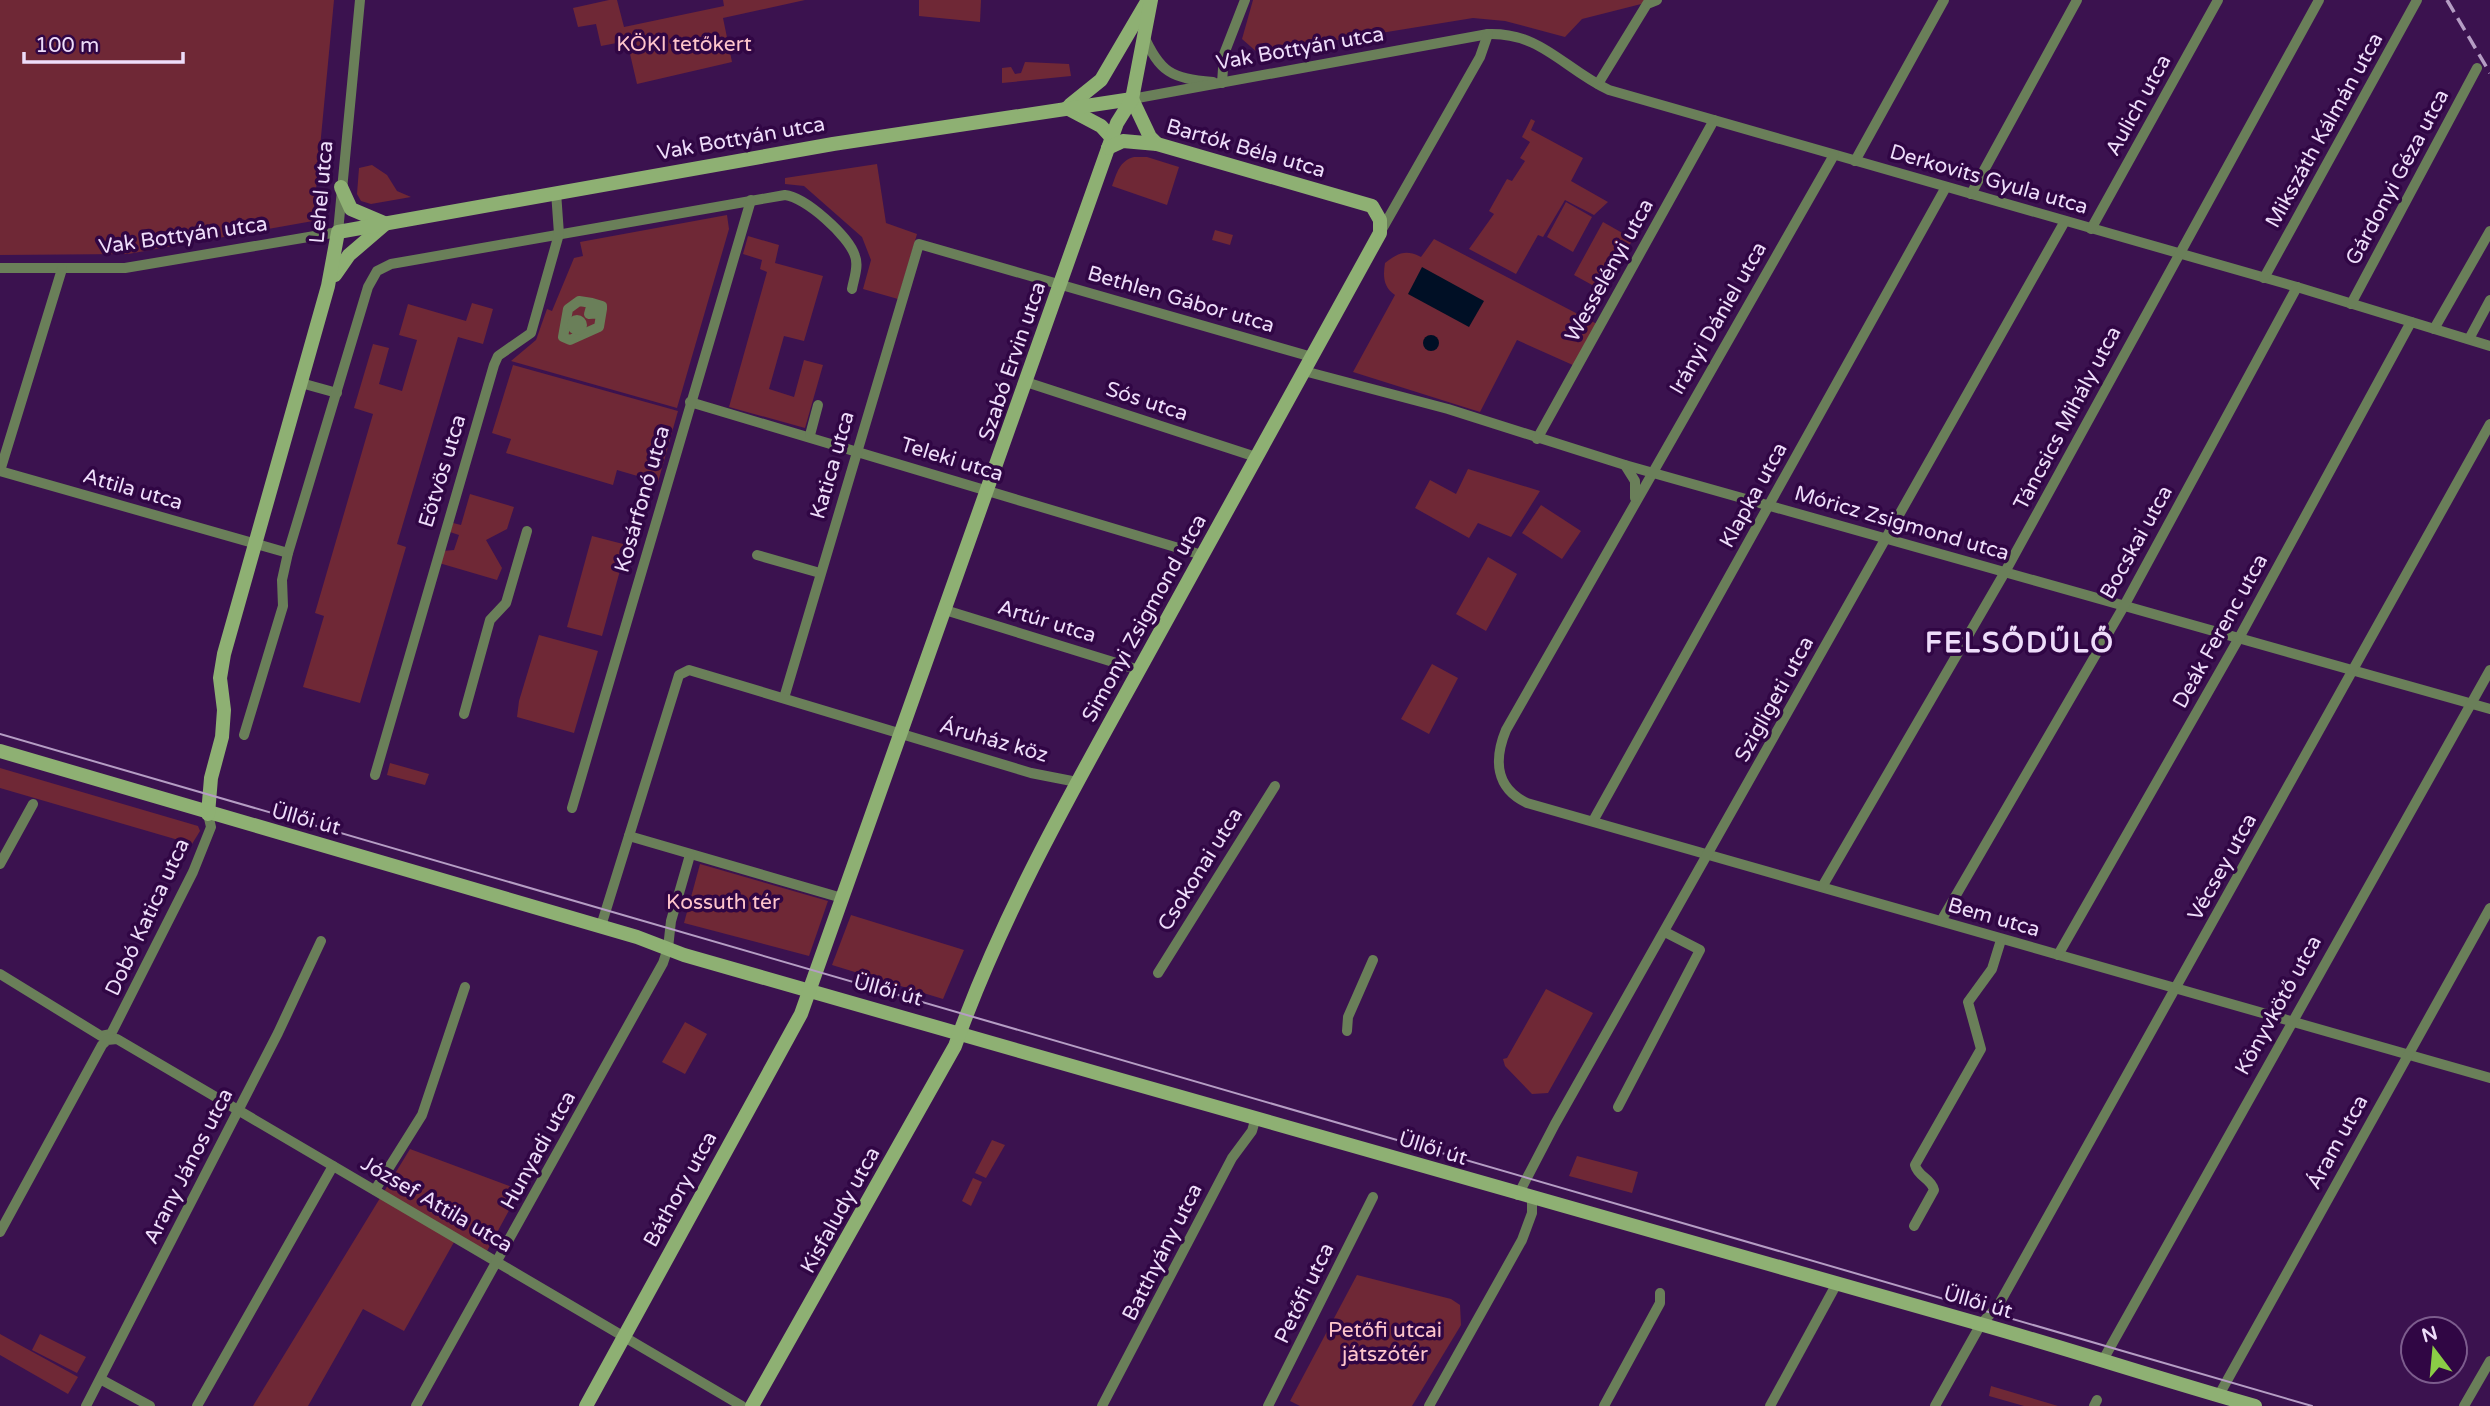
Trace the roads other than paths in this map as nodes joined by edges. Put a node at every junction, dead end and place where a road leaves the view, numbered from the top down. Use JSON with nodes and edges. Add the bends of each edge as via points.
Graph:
{"nodes":[{"id":1,"x":360,"y":0,"type":"edge"},
{"id":2,"x":1149,"y":0,"type":"edge"},
{"id":3,"x":1245,"y":0,"type":"edge"},
{"id":4,"x":1657,"y":0,"type":"edge"},
{"id":5,"x":1944,"y":0,"type":"edge"},
{"id":6,"x":2077,"y":0,"type":"edge"},
{"id":7,"x":2218,"y":0,"type":"edge"},
{"id":8,"x":2319,"y":0,"type":"edge"},
{"id":9,"x":2417,"y":0,"type":"edge"},
{"id":10,"x":1143,"y":34,"type":"junction"},
{"id":11,"x":1488,"y":34,"type":"junction"},
{"id":12,"x":2476,"y":68,"type":"dead end"},
{"id":13,"x":1222,"y":83,"type":"junction"},
{"id":14,"x":1598,"y":84,"type":"junction"},
{"id":15,"x":1132,"y":99,"type":"junction"},
{"id":16,"x":1067,"y":108,"type":"junction"},
{"id":17,"x":1714,"y":120,"type":"junction"},
{"id":18,"x":1110,"y":143,"type":"junction"},
{"id":19,"x":1157,"y":144,"type":"junction"},
{"id":20,"x":1833,"y":155,"type":"junction"},
{"id":21,"x":1855,"y":161,"type":"junction"},
{"id":22,"x":341,"y":187,"type":"junction"},
{"id":23,"x":1946,"y":187,"type":"junction"},
{"id":24,"x":556,"y":192,"type":"junction"},
{"id":25,"x":1971,"y":194,"type":"junction"},
{"id":26,"x":751,"y":200,"type":"junction"},
{"id":27,"x":2065,"y":221,"type":"junction"},
{"id":28,"x":385,"y":224,"type":"junction"},
{"id":29,"x":2091,"y":229,"type":"junction"},
{"id":30,"x":2490,"y":231,"type":"edge"},
{"id":31,"x":338,"y":232,"type":"junction"},
{"id":32,"x":1380,"y":233,"type":"junction"},
{"id":33,"x":559,"y":234,"type":"junction"},
{"id":34,"x":919,"y":244,"type":"joint"},
{"id":35,"x":2178,"y":253,"type":"junction"},
{"id":36,"x":0,"y":268,"type":"edge"},
{"id":37,"x":62,"y":269,"type":"junction"},
{"id":38,"x":2264,"y":278,"type":"junction"},
{"id":39,"x":1060,"y":285,"type":"junction"},
{"id":40,"x":328,"y":286,"type":"junction"},
{"id":41,"x":2297,"y":287,"type":"junction"},
{"id":42,"x":852,"y":289,"type":"dead end"},
{"id":43,"x":2490,"y":300,"type":"edge"},
{"id":44,"x":2351,"y":304,"type":"junction"},
{"id":45,"x":2411,"y":322,"type":"junction"},
{"id":46,"x":2434,"y":329,"type":"junction"},
{"id":47,"x":594,"y":330,"type":"joint"},
{"id":48,"x":2469,"y":339,"type":"junction"},
{"id":49,"x":2490,"y":346,"type":"edge"},
{"id":50,"x":1312,"y":356,"type":"junction"},
{"id":51,"x":1304,"y":371,"type":"junction"},
{"id":52,"x":1026,"y":382,"type":"junction"},
{"id":53,"x":301,"y":383,"type":"junction"},
{"id":54,"x":337,"y":393,"type":"junction"},
{"id":55,"x":690,"y":402,"type":"junction"},
{"id":56,"x":818,"y":405,"type":"dead end"},
{"id":57,"x":2490,"y":424,"type":"edge"},
{"id":58,"x":810,"y":435,"type":"junction"},
{"id":59,"x":1538,"y":439,"type":"junction"},
{"id":60,"x":856,"y":450,"type":"junction"},
{"id":61,"x":1256,"y":457,"type":"junction"},
{"id":62,"x":1625,"y":465,"type":"junction"},
{"id":63,"x":0,"y":471,"type":"edge"},
{"id":64,"x":1651,"y":472,"type":"junction"},
{"id":65,"x":989,"y":491,"type":"junction"},
{"id":66,"x":1635,"y":500,"type":"junction"},
{"id":67,"x":1769,"y":506,"type":"junction"},
{"id":68,"x":527,"y":531,"type":"dead end"},
{"id":69,"x":1886,"y":538,"type":"junction"},
{"id":70,"x":256,"y":544,"type":"junction"},
{"id":71,"x":288,"y":553,"type":"junction"},
{"id":72,"x":757,"y":555,"type":"dead end"},
{"id":73,"x":1202,"y":555,"type":"junction"},
{"id":74,"x":2005,"y":572,"type":"junction"},
{"id":75,"x":820,"y":573,"type":"junction"},
{"id":76,"x":2124,"y":606,"type":"junction"},
{"id":77,"x":944,"y":610,"type":"junction"},
{"id":78,"x":2239,"y":638,"type":"junction"},
{"id":79,"x":1139,"y":670,"type":"junction"},
{"id":80,"x":2490,"y":670,"type":"edge"},
{"id":81,"x":2353,"y":671,"type":"junction"},
{"id":82,"x":784,"y":698,"type":"junction"},
{"id":83,"x":2471,"y":704,"type":"junction"},
{"id":84,"x":2490,"y":709,"type":"edge"},
{"id":85,"x":464,"y":714,"type":"dead end"},
{"id":86,"x":901,"y":733,"type":"junction"},
{"id":87,"x":244,"y":735,"type":"dead end"},
{"id":88,"x":0,"y":751,"type":"edge"},
{"id":89,"x":375,"y":775,"type":"dead end"},
{"id":90,"x":1499,"y":775,"type":"joint"},
{"id":91,"x":1077,"y":782,"type":"junction"},
{"id":92,"x":1275,"y":786,"type":"dead end"},
{"id":93,"x":33,"y":804,"type":"dead end"},
{"id":94,"x":572,"y":808,"type":"dead end"},
{"id":95,"x":208,"y":814,"type":"junction"},
{"id":96,"x":1593,"y":821,"type":"junction"},
{"id":97,"x":629,"y":836,"type":"junction"},
{"id":98,"x":690,"y":855,"type":"junction"},
{"id":99,"x":1708,"y":856,"type":"junction"},
{"id":100,"x":0,"y":864,"type":"edge"},
{"id":101,"x":1822,"y":887,"type":"junction"},
{"id":102,"x":842,"y":898,"type":"junction"},
{"id":103,"x":2490,"y":908,"type":"edge"},
{"id":104,"x":1941,"y":921,"type":"junction"},
{"id":105,"x":600,"y":926,"type":"junction"},
{"id":106,"x":1665,"y":932,"type":"junction"},
{"id":107,"x":2001,"y":940,"type":"junction"},
{"id":108,"x":321,"y":942,"type":"dead end"},
{"id":109,"x":668,"y":948,"type":"junction"},
{"id":110,"x":2058,"y":955,"type":"junction"},
{"id":111,"x":1373,"y":960,"type":"dead end"},
{"id":112,"x":1158,"y":972,"type":"dead end"},
{"id":113,"x":0,"y":974,"type":"edge"},
{"id":114,"x":465,"y":987,"type":"dead end"},
{"id":115,"x":2177,"y":989,"type":"junction"},
{"id":116,"x":809,"y":990,"type":"junction"},
{"id":117,"x":2291,"y":1021,"type":"junction"},
{"id":118,"x":1347,"y":1031,"type":"dead end"},
{"id":119,"x":960,"y":1032,"type":"junction"},
{"id":120,"x":112,"y":1037,"type":"junction"},
{"id":121,"x":2407,"y":1054,"type":"junction"},
{"id":122,"x":2490,"y":1078,"type":"edge"},
{"id":123,"x":1618,"y":1107,"type":"dead end"},
{"id":124,"x":237,"y":1110,"type":"junction"},
{"id":125,"x":1256,"y":1117,"type":"junction"},
{"id":126,"x":333,"y":1166,"type":"junction"},
{"id":127,"x":376,"y":1190,"type":"junction"},
{"id":128,"x":1373,"y":1196,"type":"dead end"},
{"id":129,"x":1525,"y":1197,"type":"junction"},
{"id":130,"x":1914,"y":1226,"type":"dead end"},
{"id":131,"x":0,"y":1232,"type":"edge"},
{"id":132,"x":499,"y":1261,"type":"junction"},
{"id":133,"x":1836,"y":1285,"type":"junction"},
{"id":134,"x":1660,"y":1293,"type":"dead end"},
{"id":135,"x":1981,"y":1324,"type":"junction"},
{"id":136,"x":624,"y":1338,"type":"junction"},
{"id":137,"x":2103,"y":1360,"type":"junction"},
{"id":138,"x":2490,"y":1361,"type":"edge"},
{"id":139,"x":102,"y":1380,"type":"junction"},
{"id":140,"x":2219,"y":1395,"type":"junction"},
{"id":141,"x":2237,"y":1404,"type":"edge"},
{"id":142,"x":86,"y":1406,"type":"edge"},
{"id":143,"x":150,"y":1406,"type":"edge"},
{"id":144,"x":197,"y":1406,"type":"edge"},
{"id":145,"x":416,"y":1406,"type":"edge"},
{"id":146,"x":586,"y":1406,"type":"edge"},
{"id":147,"x":742,"y":1406,"type":"edge"},
{"id":148,"x":752,"y":1406,"type":"edge"},
{"id":149,"x":1102,"y":1406,"type":"edge"},
{"id":150,"x":1268,"y":1406,"type":"edge"},
{"id":151,"x":1429,"y":1406,"type":"edge"},
{"id":152,"x":1604,"y":1406,"type":"edge"},
{"id":153,"x":1770,"y":1406,"type":"edge"},
{"id":154,"x":1935,"y":1406,"type":"edge"},
{"id":155,"x":2255,"y":1406,"type":"edge"},
{"id":156,"x":2464,"y":1406,"type":"edge"}],
"edges":[{"from":1,"to":22,"type":"street","name":"Lehel utca"},
{"from":2,"to":10,"type":"main road","name":"Szabó Ervin utca"},
{"from":2,"to":16,"type":"main road","via":[[1101,80]]},
{"from":3,"to":13,"type":"street","via":[[1224,54]]},
{"from":4,"to":14,"type":"street","via":[[1647,4]]},
{"from":5,"to":21,"type":"street"},
{"from":6,"to":25,"type":"street"},
{"from":7,"to":29,"type":"street","name":"Aulich utca"},
{"from":8,"to":35,"type":"street","name":"Táncsics Mihály utca"},
{"from":9,"to":38,"type":"street","name":"Mikszáth Kálmán utca"},
{"from":10,"to":13,"type":"street","via":[[1155,60],[1166,71]]},
{"from":10,"to":15,"type":"main road","name":"Szabó Ervin utca"},
{"from":11,"to":13,"type":"street","name":"Vak Bottyán utca"},
{"from":11,"to":14,"type":"street","name":"Derkovits Gyula utca","via":[[1522,37],[1542,45]]},
{"from":11,"to":32,"type":"street","name":"Simonyi Zsigmond utca","via":[[1480,57]]},
{"from":12,"to":44,"type":"street","name":"Gárdonyi Géza utca"},
{"from":13,"to":15,"type":"street","name":"Vak Bottyán utca"},
{"from":14,"to":17,"type":"street","name":"Derkovits Gyula utca"},
{"from":15,"to":16,"type":"main road","name":"Vak Bottyán utca"},
{"from":15,"to":18,"type":"main road","name":"Szabó Ervin utca"},
{"from":15,"to":19,"type":"main road"},
{"from":16,"to":18,"type":"main road","via":[[1101,126]]},
{"from":16,"to":24,"type":"main road","name":"Vak Bottyán utca"},
{"from":17,"to":20,"type":"street","name":"Derkovits Gyula utca"},
{"from":17,"to":59,"type":"street","name":"Wesselényi utca"},
{"from":18,"to":19,"type":"main road","name":"Bartók Béla utca"},
{"from":18,"to":39,"type":"main road","name":"Szabó Ervin utca"},
{"from":19,"to":32,"type":"main road","name":"Bartók Béla utca","via":[[1372,206],[1380,220]]},
{"from":20,"to":21,"type":"street","name":"Derkovits Gyula utca"},
{"from":20,"to":64,"type":"street","name":"Irányi Dániel utca"},
{"from":21,"to":23,"type":"street","name":"Derkovits Gyula utca"},
{"from":22,"to":28,"type":"main road","via":[[356,213]]},
{"from":22,"to":31,"type":"street","name":"Lehel utca"},
{"from":23,"to":25,"type":"street","name":"Derkovits Gyula utca"},
{"from":23,"to":67,"type":"street","name":"Klapka utca"},
{"from":24,"to":28,"type":"main road","name":"Vak Bottyán utca"},
{"from":24,"to":33,"type":"street","name":"Eötvös utca"},
{"from":25,"to":27,"type":"street","name":"Derkovits Gyula utca"},
{"from":26,"to":33,"type":"street"},
{"from":26,"to":42,"type":"street","via":[[785,195],[806,202],[851,247],[857,262]]},
{"from":26,"to":55,"type":"street","name":"Kosárfonó utca"},
{"from":27,"to":29,"type":"street","name":"Derkovits Gyula utca"},
{"from":27,"to":69,"type":"street","name":"Szigligeti utca"},
{"from":28,"to":31,"type":"main road","name":"Vak Bottyán utca"},
{"from":28,"to":40,"type":"main road","via":[[349,255]]},
{"from":29,"to":35,"type":"street","name":"Derkovits Gyula utca"},
{"from":30,"to":46,"type":"street"},
{"from":31,"to":37,"type":"street","name":"Vak Bottyán utca","via":[[125,268]]},
{"from":31,"to":40,"type":"main road","name":"Lehel utca"},
{"from":32,"to":50,"type":"main road","name":"Simonyi Zsigmond utca"},
{"from":33,"to":54,"type":"street","via":[[391,264],[377,271],[368,287]]},
{"from":33,"to":89,"type":"street","name":"Eötvös utca","via":[[531,333],[498,356],[494,365]]},
{"from":34,"to":39,"type":"street","name":"Bethlen Gábor utca"},
{"from":34,"to":60,"type":"street","name":"Katica utca"},
{"from":35,"to":38,"type":"street","name":"Derkovits Gyula utca"},
{"from":35,"to":74,"type":"street","name":"Táncsics Mihály utca"},
{"from":36,"to":37,"type":"street","name":"Vak Bottyán utca"},
{"from":37,"to":63,"type":"street"},
{"from":38,"to":41,"type":"street","name":"Derkovits Gyula utca"},
{"from":39,"to":50,"type":"street","name":"Bethlen Gábor utca"},
{"from":39,"to":52,"type":"main road","name":"Szabó Ervin utca"},
{"from":40,"to":53,"type":"main road","name":"Lehel utca"},
{"from":41,"to":44,"type":"street","name":"Derkovits Gyula utca"},
{"from":41,"to":76,"type":"street","name":"Bocskai utca"},
{"from":43,"to":48,"type":"street"},
{"from":44,"to":45,"type":"street","name":"Derkovits Gyula utca"},
{"from":45,"to":46,"type":"street","name":"Derkovits Gyula utca"},
{"from":45,"to":78,"type":"street","name":"Deák Ferenc utca"},
{"from":46,"to":48,"type":"street","name":"Derkovits Gyula utca"},
{"from":47,"to":47,"type":"street","via":[[599,327],[602,306],[584,320]]},
{"from":48,"to":49,"type":"street","name":"Derkovits Gyula utca"},
{"from":50,"to":51,"type":"main road","name":"Simonyi Zsigmond utca"},
{"from":51,"to":59,"type":"street","name":"Móricz Zsigmond utca","via":[[1448,409]]},
{"from":51,"to":61,"type":"main road","name":"Simonyi Zsigmond utca"},
{"from":52,"to":61,"type":"street","name":"Sós utca"},
{"from":52,"to":65,"type":"main road","name":"Szabó Ervin utca"},
{"from":53,"to":54,"type":"street"},
{"from":53,"to":70,"type":"main road","name":"Lehel utca"},
{"from":54,"to":71,"type":"street"},
{"from":55,"to":58,"type":"street","name":"Teleki utca"},
{"from":55,"to":94,"type":"street","name":"Kosárfonó utca"},
{"from":56,"to":58,"type":"street","name":"Katica utca"},
{"from":57,"to":81,"type":"street","name":"Vécsey utca"},
{"from":58,"to":60,"type":"street","name":"Teleki utca"},
{"from":59,"to":62,"type":"street","name":"Móricz Zsigmond utca"},
{"from":60,"to":65,"type":"street","name":"Teleki utca"},
{"from":60,"to":75,"type":"street","name":"Katica utca"},
{"from":61,"to":73,"type":"main road","name":"Simonyi Zsigmond utca"},
{"from":62,"to":64,"type":"street","name":"Móricz Zsigmond utca"},
{"from":62,"to":66,"type":"street","via":[[1634,481]]},
{"from":63,"to":70,"type":"street","name":"Attila utca"},
{"from":64,"to":66,"type":"street","name":"Irányi Dániel utca"},
{"from":64,"to":67,"type":"street","name":"Móricz Zsigmond utca"},
{"from":65,"to":73,"type":"street","name":"Teleki utca"},
{"from":65,"to":77,"type":"main road","name":"Szabó Ervin utca"},
{"from":66,"to":90,"type":"street","name":"Irányi Dániel utca","via":[[1506,730]]},
{"from":67,"to":69,"type":"street","name":"Móricz Zsigmond utca"},
{"from":67,"to":96,"type":"street","name":"Klapka utca"},
{"from":68,"to":85,"type":"street","via":[[506,603],[490,620]]},
{"from":69,"to":74,"type":"street","name":"Móricz Zsigmond utca"},
{"from":69,"to":99,"type":"street","name":"Szigligeti utca"},
{"from":70,"to":71,"type":"street"},
{"from":70,"to":95,"type":"main road","name":"Lehel utca","via":[[224,654],[222,737]]},
{"from":71,"to":87,"type":"street","via":[[283,606]]},
{"from":72,"to":75,"type":"street"},
{"from":73,"to":79,"type":"main road","name":"Simonyi Zsigmond utca"},
{"from":74,"to":76,"type":"street","name":"Móricz Zsigmond utca"},
{"from":74,"to":101,"type":"street","name":"Táncsics Mihály utca"},
{"from":75,"to":82,"type":"street","name":"Katica utca"},
{"from":76,"to":78,"type":"street","name":"Móricz Zsigmond utca"},
{"from":76,"to":104,"type":"street","name":"Bocskai utca"},
{"from":77,"to":79,"type":"street","name":"Artúr utca"},
{"from":77,"to":86,"type":"main road","name":"Szabó Ervin utca"},
{"from":78,"to":81,"type":"street","name":"Móricz Zsigmond utca"},
{"from":78,"to":110,"type":"street","name":"Deák Ferenc utca"},
{"from":79,"to":91,"type":"main road","name":"Simonyi Zsigmond utca"},
{"from":80,"to":83,"type":"street","name":"Könyvkötő utca"},
{"from":81,"to":83,"type":"street","name":"Móricz Zsigmond utca"},
{"from":81,"to":115,"type":"street","name":"Vécsey utca"},
{"from":82,"to":86,"type":"street"},
{"from":82,"to":97,"type":"street","via":[[689,670],[679,675]]},
{"from":83,"to":84,"type":"street","name":"Móricz Zsigmond utca"},
{"from":83,"to":117,"type":"street","name":"Könyvkötő utca"},
{"from":86,"to":91,"type":"street","name":"Áruház köz"},
{"from":86,"to":102,"type":"main road"},
{"from":88,"to":95,"type":"main road","name":"Üllői út"},
{"from":90,"to":96,"type":"street","name":"Bem utca","via":[[1520,800]]},
{"from":91,"to":119,"type":"main road","name":"Simonyi Zsigmond utca","via":[[1026,881]]},
{"from":92,"to":112,"type":"street","name":"Csokonai utca"},
{"from":93,"to":100,"type":"street"},
{"from":95,"to":105,"type":"main road","name":"Üllői út"},
{"from":95,"to":120,"type":"street","name":"Dobó Katica utca","via":[[211,827],[193,872]]},
{"from":96,"to":99,"type":"street","name":"Bem utca"},
{"from":97,"to":98,"type":"street"},
{"from":97,"to":105,"type":"street"},
{"from":98,"to":102,"type":"street"},
{"from":98,"to":109,"type":"street"},
{"from":99,"to":101,"type":"street","name":"Bem utca"},
{"from":99,"to":106,"type":"street","name":"Szigligeti utca"},
{"from":101,"to":104,"type":"street","name":"Bem utca"},
{"from":102,"to":116,"type":"main road"},
{"from":103,"to":121,"type":"street","name":"Áram utca"},
{"from":104,"to":107,"type":"street","name":"Bem utca"},
{"from":105,"to":109,"type":"main road","name":"Üllői út"},
{"from":106,"to":123,"type":"street","via":[[1700,950]]},
{"from":106,"to":129,"type":"street","name":"Szigligeti utca","via":[[1536,1156]]},
{"from":107,"to":110,"type":"street","name":"Bem utca"},
{"from":107,"to":130,"type":"street","via":[[1992,969],[1968,1002],[1981,1049],[1915,1165],[1934,1190]]},
{"from":108,"to":124,"type":"street","name":"Arany János utca"},
{"from":109,"to":116,"type":"main road","name":"Üllői út"},
{"from":109,"to":132,"type":"street","name":"Hunyadi utca"},
{"from":110,"to":115,"type":"street","name":"Bem utca"},
{"from":111,"to":118,"type":"street","via":[[1348,1017]]},
{"from":113,"to":120,"type":"street","name":"József Attila utca","via":[[101,1036]]},
{"from":114,"to":127,"type":"street","via":[[422,1115]]},
{"from":115,"to":117,"type":"street","name":"Bem utca"},
{"from":115,"to":135,"type":"street","name":"Vécsey utca","via":[[1994,1313]]},
{"from":116,"to":119,"type":"main road","name":"Üllői út"},
{"from":116,"to":136,"type":"main road","name":"Báthory utca","via":[[801,1014]]},
{"from":117,"to":121,"type":"street","name":"Bem utca"},
{"from":117,"to":137,"type":"street","name":"Könyvkötő utca"},
{"from":119,"to":125,"type":"main road","name":"Üllői út"},
{"from":119,"to":148,"type":"main road","name":"Kisfaludy utca"},
{"from":120,"to":124,"type":"street","name":"József Attila utca"},
{"from":120,"to":131,"type":"street","name":"Dobó Katica utca","via":[[102,1045]]},
{"from":121,"to":122,"type":"street","name":"Bem utca"},
{"from":121,"to":140,"type":"street","name":"Áram utca"},
{"from":124,"to":126,"type":"street","name":"József Attila utca"},
{"from":124,"to":139,"type":"street","name":"Arany János utca"},
{"from":125,"to":129,"type":"main road","name":"Üllői út"},
{"from":125,"to":149,"type":"street","name":"Batthyány utca"},
{"from":126,"to":127,"type":"street","name":"József Attila utca"},
{"from":126,"to":144,"type":"street"},
{"from":127,"to":132,"type":"street","name":"József Attila utca"},
{"from":128,"to":150,"type":"street","name":"Petőfi utca"},
{"from":129,"to":133,"type":"main road","name":"Üllői út"},
{"from":129,"to":151,"type":"street","name":"Szigligeti utca","via":[[1532,1213],[1522,1240]]},
{"from":132,"to":136,"type":"street","name":"József Attila utca"},
{"from":132,"to":145,"type":"street","name":"Hunyadi utca"},
{"from":133,"to":135,"type":"main road","name":"Üllői út"},
{"from":133,"to":153,"type":"street"},
{"from":134,"to":152,"type":"street","via":[[1660,1303]]},
{"from":135,"to":137,"type":"main road","name":"Üllői út"},
{"from":135,"to":154,"type":"street","name":"Vécsey utca"},
{"from":136,"to":146,"type":"main road","name":"Báthory utca"},
{"from":136,"to":147,"type":"street","name":"József Attila utca"},
{"from":137,"to":140,"type":"main road","name":"Üllői út"},
{"from":138,"to":156,"type":"street"},
{"from":139,"to":142,"type":"street","name":"Arany János utca"},
{"from":139,"to":143,"type":"street"},
{"from":140,"to":141,"type":"main road","name":"Üllői út"},
{"from":141,"to":155,"type":"main road","name":"Üllői út"}]}
